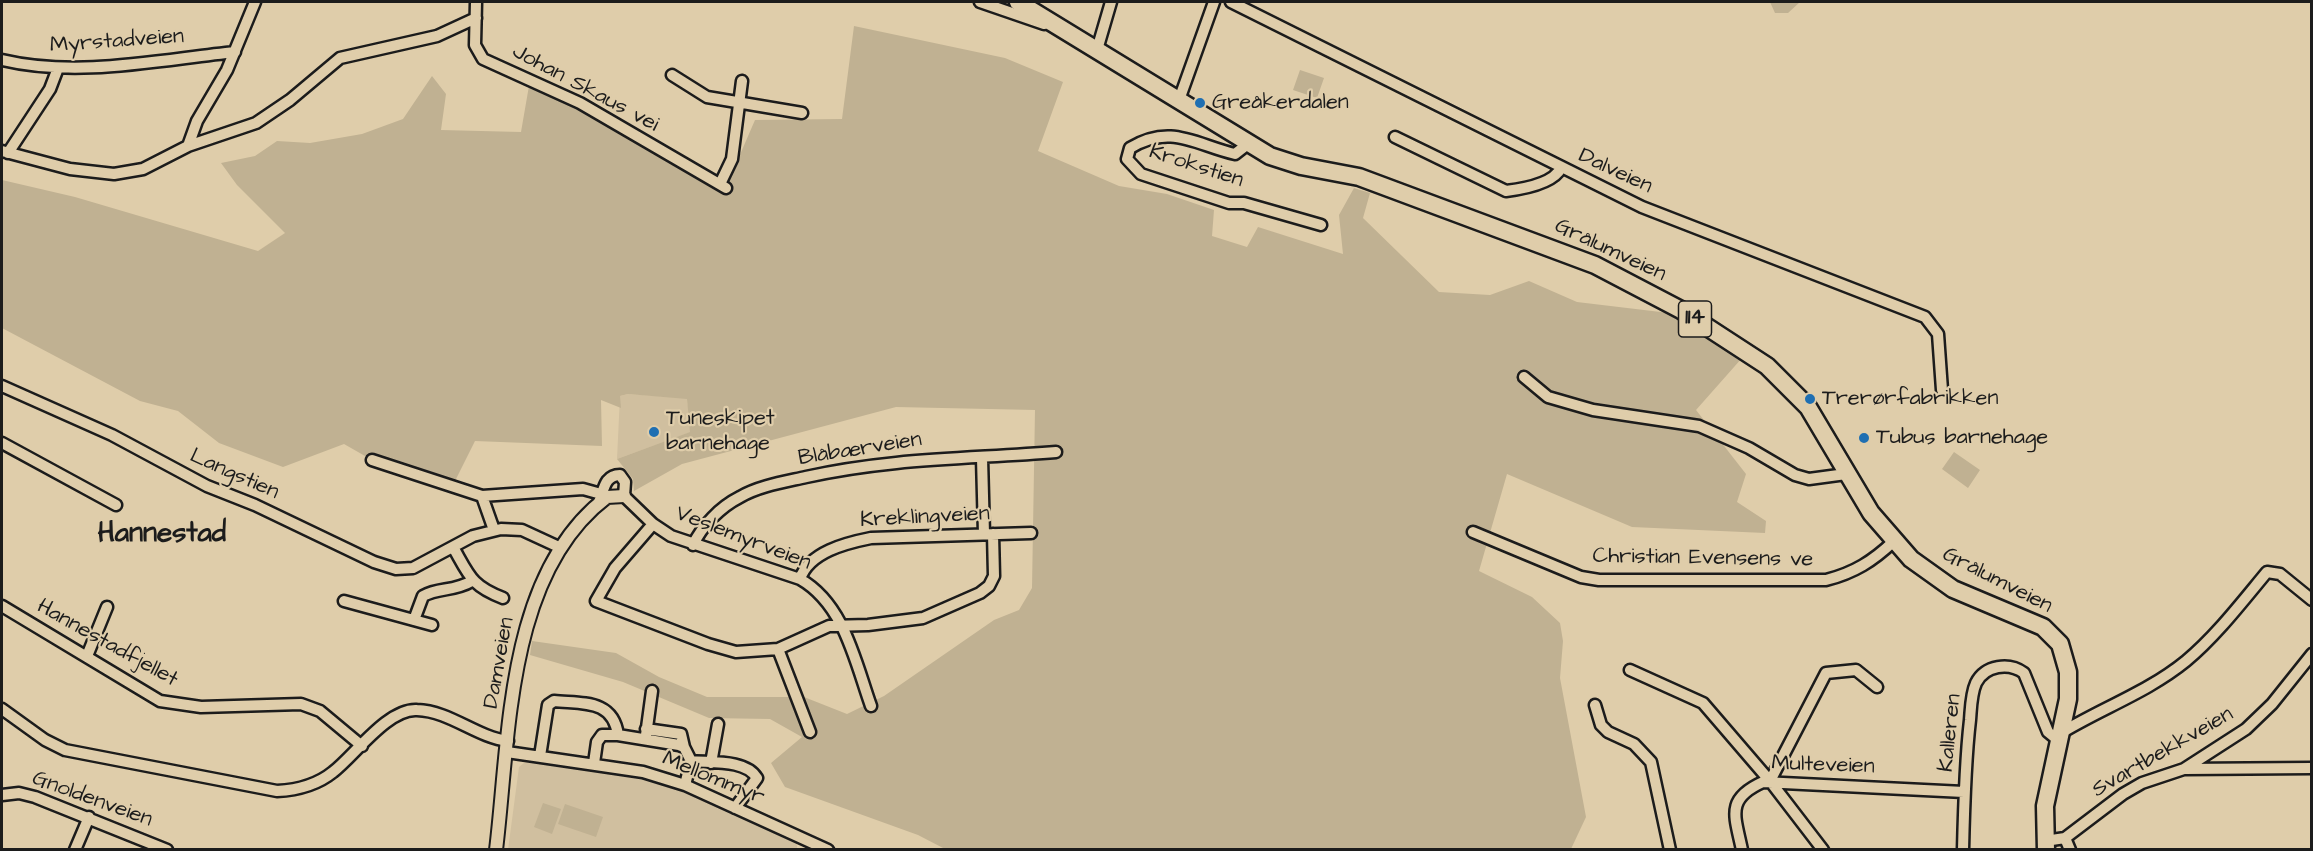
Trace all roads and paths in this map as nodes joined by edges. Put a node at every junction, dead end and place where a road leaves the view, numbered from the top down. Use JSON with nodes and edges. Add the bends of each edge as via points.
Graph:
{"nodes":[{"id":1,"x":255,"y":2,"type":"edge"},
{"id":2,"x":476,"y":2,"type":"edge"},
{"id":3,"x":980,"y":2,"type":"edge"},
{"id":4,"x":1018,"y":2,"type":"edge"},
{"id":5,"x":1111,"y":2,"type":"edge"},
{"id":6,"x":1214,"y":2,"type":"edge"},
{"id":7,"x":1231,"y":2,"type":"edge"},
{"id":8,"x":476,"y":18,"type":"junction"},
{"id":9,"x":1053,"y":24,"type":"junction"},
{"id":10,"x":1099,"y":43,"type":"dead end"},
{"id":11,"x":235,"y":52,"type":"junction"},
{"id":12,"x":2,"y":60,"type":"edge"},
{"id":13,"x":58,"y":68,"type":"junction"},
{"id":14,"x":672,"y":75,"type":"dead end"},
{"id":15,"x":742,"y":81,"type":"dead end"},
{"id":16,"x":1179,"y":100,"type":"junction"},
{"id":17,"x":739,"y":103,"type":"junction"},
{"id":18,"x":802,"y":113,"type":"dead end"},
{"id":19,"x":1395,"y":137,"type":"dead end"},
{"id":20,"x":1248,"y":143,"type":"junction"},
{"id":21,"x":188,"y":147,"type":"junction"},
{"id":22,"x":5,"y":152,"type":"edge"},
{"id":23,"x":1561,"y":168,"type":"junction"},
{"id":24,"x":1321,"y":225,"type":"dead end"},
{"id":25,"x":1524,"y":377,"type":"dead end"},
{"id":26,"x":2,"y":386,"type":"edge"},
{"id":27,"x":1942,"y":390,"type":"dead end"},
{"id":28,"x":2,"y":443,"type":"edge"},
{"id":29,"x":1056,"y":452,"type":"dead end"},
{"id":30,"x":982,"y":458,"type":"junction"},
{"id":31,"x":372,"y":460,"type":"dead end"},
{"id":32,"x":1846,"y":474,"type":"junction"},
{"id":33,"x":482,"y":496,"type":"junction"},
{"id":34,"x":624,"y":496,"type":"junction"},
{"id":35,"x":600,"y":499,"type":"junction"},
{"id":36,"x":116,"y":505,"type":"dead end"},
{"id":37,"x":653,"y":524,"type":"junction"},
{"id":38,"x":494,"y":530,"type":"junction"},
{"id":39,"x":1031,"y":532,"type":"dead end"},
{"id":40,"x":1473,"y":532,"type":"dead end"},
{"id":41,"x":989,"y":534,"type":"junction"},
{"id":42,"x":1894,"y":541,"type":"junction"},
{"id":43,"x":693,"y":545,"type":"junction"},
{"id":44,"x":453,"y":547,"type":"junction"},
{"id":45,"x":561,"y":548,"type":"junction"},
{"id":46,"x":800,"y":579,"type":"junction"},
{"id":47,"x":472,"y":581,"type":"junction"},
{"id":48,"x":503,"y":598,"type":"dead end"},
{"id":49,"x":2312,"y":600,"type":"edge"},
{"id":50,"x":344,"y":601,"type":"dead end"},
{"id":51,"x":2,"y":606,"type":"edge"},
{"id":52,"x":107,"y":607,"type":"dead end"},
{"id":53,"x":414,"y":620,"type":"junction"},
{"id":54,"x":840,"y":624,"type":"junction"},
{"id":55,"x":432,"y":625,"type":"dead end"},
{"id":56,"x":778,"y":649,"type":"junction"},
{"id":57,"x":2312,"y":654,"type":"edge"},
{"id":58,"x":87,"y":656,"type":"junction"},
{"id":59,"x":1630,"y":670,"type":"dead end"},
{"id":60,"x":1877,"y":687,"type":"dead end"},
{"id":61,"x":652,"y":691,"type":"dead end"},
{"id":62,"x":1595,"y":705,"type":"dead end"},
{"id":63,"x":871,"y":706,"type":"dead end"},
{"id":64,"x":2,"y":709,"type":"edge"},
{"id":65,"x":718,"y":724,"type":"dead end"},
{"id":66,"x":810,"y":732,"type":"dead end"},
{"id":67,"x":646,"y":734,"type":"junction"},
{"id":68,"x":618,"y":735,"type":"junction"},
{"id":69,"x":2060,"y":737,"type":"junction"},
{"id":70,"x":362,"y":746,"type":"junction"},
{"id":71,"x":508,"y":747,"type":"junction"},
{"id":72,"x":540,"y":756,"type":"junction"},
{"id":73,"x":691,"y":761,"type":"junction"},
{"id":74,"x":594,"y":763,"type":"junction"},
{"id":75,"x":711,"y":763,"type":"junction"},
{"id":76,"x":2312,"y":768,"type":"edge"},
{"id":77,"x":2184,"y":769,"type":"junction"},
{"id":78,"x":1770,"y":781,"type":"junction"},
{"id":79,"x":685,"y":785,"type":"junction"},
{"id":80,"x":1964,"y":792,"type":"junction"},
{"id":81,"x":2,"y":795,"type":"edge"},
{"id":82,"x":735,"y":808,"type":"junction"},
{"id":83,"x":89,"y":817,"type":"junction"},
{"id":84,"x":2065,"y":838,"type":"junction"},
{"id":85,"x":2046,"y":845,"type":"edge"},
{"id":86,"x":75,"y":849,"type":"edge"},
{"id":87,"x":167,"y":849,"type":"edge"},
{"id":88,"x":496,"y":849,"type":"edge"},
{"id":89,"x":828,"y":849,"type":"edge"},
{"id":90,"x":1670,"y":849,"type":"edge"},
{"id":91,"x":1742,"y":849,"type":"edge"},
{"id":92,"x":1824,"y":849,"type":"edge"},
{"id":93,"x":1963,"y":849,"type":"edge"},
{"id":94,"x":2070,"y":849,"type":"edge"}],
"edges":[{"from":1,"to":11,"type":"street"},
{"from":2,"to":8,"type":"street","name":"Johan Skaus vei"},
{"from":3,"to":9,"type":"street"},
{"from":4,"to":9,"type":"main road","name":"Grålumveien","number":"114"},
{"from":5,"to":10,"type":"street"},
{"from":6,"to":16,"type":"street"},
{"from":7,"to":23,"type":"street","name":"Dalveien"},
{"from":8,"to":17,"type":"street","name":"Johan Skaus vei","via":[[476,51],[483,58],[580,104],[723,186],[732,159]]},
{"from":8,"to":21,"type":"street","via":[[437,36],[340,58],[262,119]]},
{"from":9,"to":16,"type":"main road","name":"Grålumveien","number":"114"},
{"from":11,"to":13,"type":"street","name":"Myrstadveien","via":[[93,68]]},
{"from":11,"to":21,"type":"street","via":[[190,136]]},
{"from":12,"to":13,"type":"street","name":"Myrstadveien"},
{"from":13,"to":22,"type":"street","via":[[50,89]]},
{"from":14,"to":17,"type":"street","via":[[707,97]]},
{"from":15,"to":17,"type":"street","name":"Johan Skaus vei"},
{"from":16,"to":20,"type":"main road","name":"Grålumveien","number":"114"},
{"from":17,"to":18,"type":"street"},
{"from":19,"to":23,"type":"street","via":[[1503,191],[1545,180]]},
{"from":20,"to":24,"type":"street","name":"Krokstien","via":[[1235,154],[1199,141],[1160,137],[1130,148],[1127,159],[1141,174],[1229,203],[1244,203]]},
{"from":20,"to":32,"type":"main road","name":"Grålumveien","number":"114","via":[[1285,161],[1359,177],[1569,255],[1635,284],[1767,366],[1808,407]]},
{"from":21,"to":22,"type":"street","via":[[143,169],[114,174],[70,169]]},
{"from":23,"to":27,"type":"street","name":"Dalveien","via":[[1642,207],[1925,317],[1938,334]]},
{"from":25,"to":32,"type":"street","via":[[1548,397],[1593,410],[1699,426],[1749,448],[1795,475],[1809,479]]},
{"from":26,"to":44,"type":"street","name":"Langstien","via":[[374,562],[404,570]]},
{"from":28,"to":36,"type":"street"},
{"from":29,"to":30,"type":"street","name":"Blåbærveien"},
{"from":30,"to":41,"type":"street"},
{"from":30,"to":43,"type":"street","name":"Blåbærveien","via":[[868,464],[782,483],[741,496],[723,508]]},
{"from":31,"to":33,"type":"street"},
{"from":32,"to":42,"type":"main road","name":"Grålumveien","number":"114"},
{"from":33,"to":35,"type":"street","via":[[583,489]]},
{"from":33,"to":38,"type":"street"},
{"from":34,"to":35,"type":"street"},
{"from":34,"to":35,"type":"street","name":"Damveien","via":[[625,482],[617,474],[607,481]]},
{"from":34,"to":37,"type":"street","name":"Veslemyrveien"},
{"from":35,"to":45,"type":"street","name":"Damveien"},
{"from":37,"to":43,"type":"street","name":"Veslemyrveien"},
{"from":37,"to":56,"type":"street","via":[[615,568],[596,601],[736,652]]},
{"from":38,"to":44,"type":"street","name":"Langstien"},
{"from":38,"to":45,"type":"street","name":"Langstien","via":[[522,530]]},
{"from":39,"to":41,"type":"street","name":"Kreklingveien"},
{"from":40,"to":42,"type":"street","name":"Christian Evensens ve","via":[[1581,577],[1599,580],[1826,580],[1864,566]]},
{"from":41,"to":46,"type":"street","name":"Kreklingveien","via":[[849,542],[809,563]]},
{"from":41,"to":54,"type":"street","via":[[994,576],[980,594],[923,618],[868,625]]},
{"from":42,"to":69,"type":"main road","name":"Grålumveien","number":"114","via":[[1943,583],[2035,622],[2055,638],[2064,653],[2068,672],[2068,699]]},
{"from":43,"to":46,"type":"street","name":"Veslemyrveien"},
{"from":44,"to":47,"type":"street"},
{"from":45,"to":71,"type":"street","name":"Damveien","via":[[541,583],[526,624]]},
{"from":46,"to":54,"type":"street","name":"Veslemyrveien","via":[[825,597]]},
{"from":47,"to":48,"type":"street","via":[[481,590]]},
{"from":47,"to":53,"type":"street","via":[[458,589],[423,596]]},
{"from":49,"to":69,"type":"street","via":[[2280,574],[2267,572],[2186,661],[2143,690],[2084,719]]},
{"from":50,"to":53,"type":"street"},
{"from":51,"to":58,"type":"street","name":"Hannestadfjellet"},
{"from":52,"to":58,"type":"street"},
{"from":53,"to":55,"type":"street"},
{"from":54,"to":56,"type":"street"},
{"from":54,"to":63,"type":"street","name":"Veslemyrveien"},
{"from":56,"to":66,"type":"street"},
{"from":57,"to":77,"type":"street","name":"Svartbekkveien","via":[[2272,704],[2246,729]]},
{"from":58,"to":70,"type":"street","name":"Hannestadfjellet","via":[[159,700],[173,704],[310,706]]},
{"from":59,"to":78,"type":"street","via":[[1703,703]]},
{"from":60,"to":78,"type":"street","via":[[1856,670],[1826,673]]},
{"from":61,"to":67,"type":"street"},
{"from":62,"to":90,"type":"street","via":[[1601,725],[1634,744],[1651,762]]},
{"from":64,"to":70,"type":"street","via":[[65,750],[267,790],[293,790],[316,782]]},
{"from":65,"to":75,"type":"street"},
{"from":67,"to":68,"type":"street"},
{"from":67,"to":73,"type":"street","via":[[681,734]]},
{"from":68,"to":72,"type":"street","via":[[613,716],[602,707],[551,702],[545,714]]},
{"from":68,"to":74,"type":"street","via":[[599,738]]},
{"from":69,"to":80,"type":"street","name":"Kalleren","via":[[2048,732],[2024,673],[2007,666],[1988,669],[1973,691]]},
{"from":69,"to":85,"type":"main road","name":"Grålumveien","number":"114","via":[[2046,799]]},
{"from":70,"to":71,"type":"street","via":[[394,716],[417,710],[445,716]]},
{"from":71,"to":72,"type":"street","name":"Mellommyr"},
{"from":71,"to":88,"type":"street","name":"Damveien"},
{"from":72,"to":74,"type":"street","name":"Mellommyr"},
{"from":73,"to":75,"type":"street"},
{"from":73,"to":79,"type":"street"},
{"from":74,"to":79,"type":"street","name":"Mellommyr"},
{"from":75,"to":82,"type":"street","via":[[739,765],[756,774],[750,791]]},
{"from":76,"to":77,"type":"street"},
{"from":77,"to":84,"type":"street","name":"Svartbekkveien","via":[[2123,794]]},
{"from":78,"to":80,"type":"street","name":"Multeveien"},
{"from":78,"to":91,"type":"street","name":"Multeveien","via":[[1748,790],[1736,803],[1734,819]]},
{"from":78,"to":92,"type":"street"},
{"from":79,"to":82,"type":"street","name":"Mellommyr"},
{"from":80,"to":93,"type":"street","name":"Kalleren"},
{"from":81,"to":83,"type":"street","name":"Gnoldenveien","via":[[27,795]]},
{"from":82,"to":89,"type":"street","name":"Mellommyr"},
{"from":83,"to":86,"type":"street"},
{"from":83,"to":87,"type":"street","name":"Gnoldenveien"},
{"from":84,"to":85,"type":"street","name":"Svartbekkveien"},
{"from":84,"to":94,"type":"street"}]}
